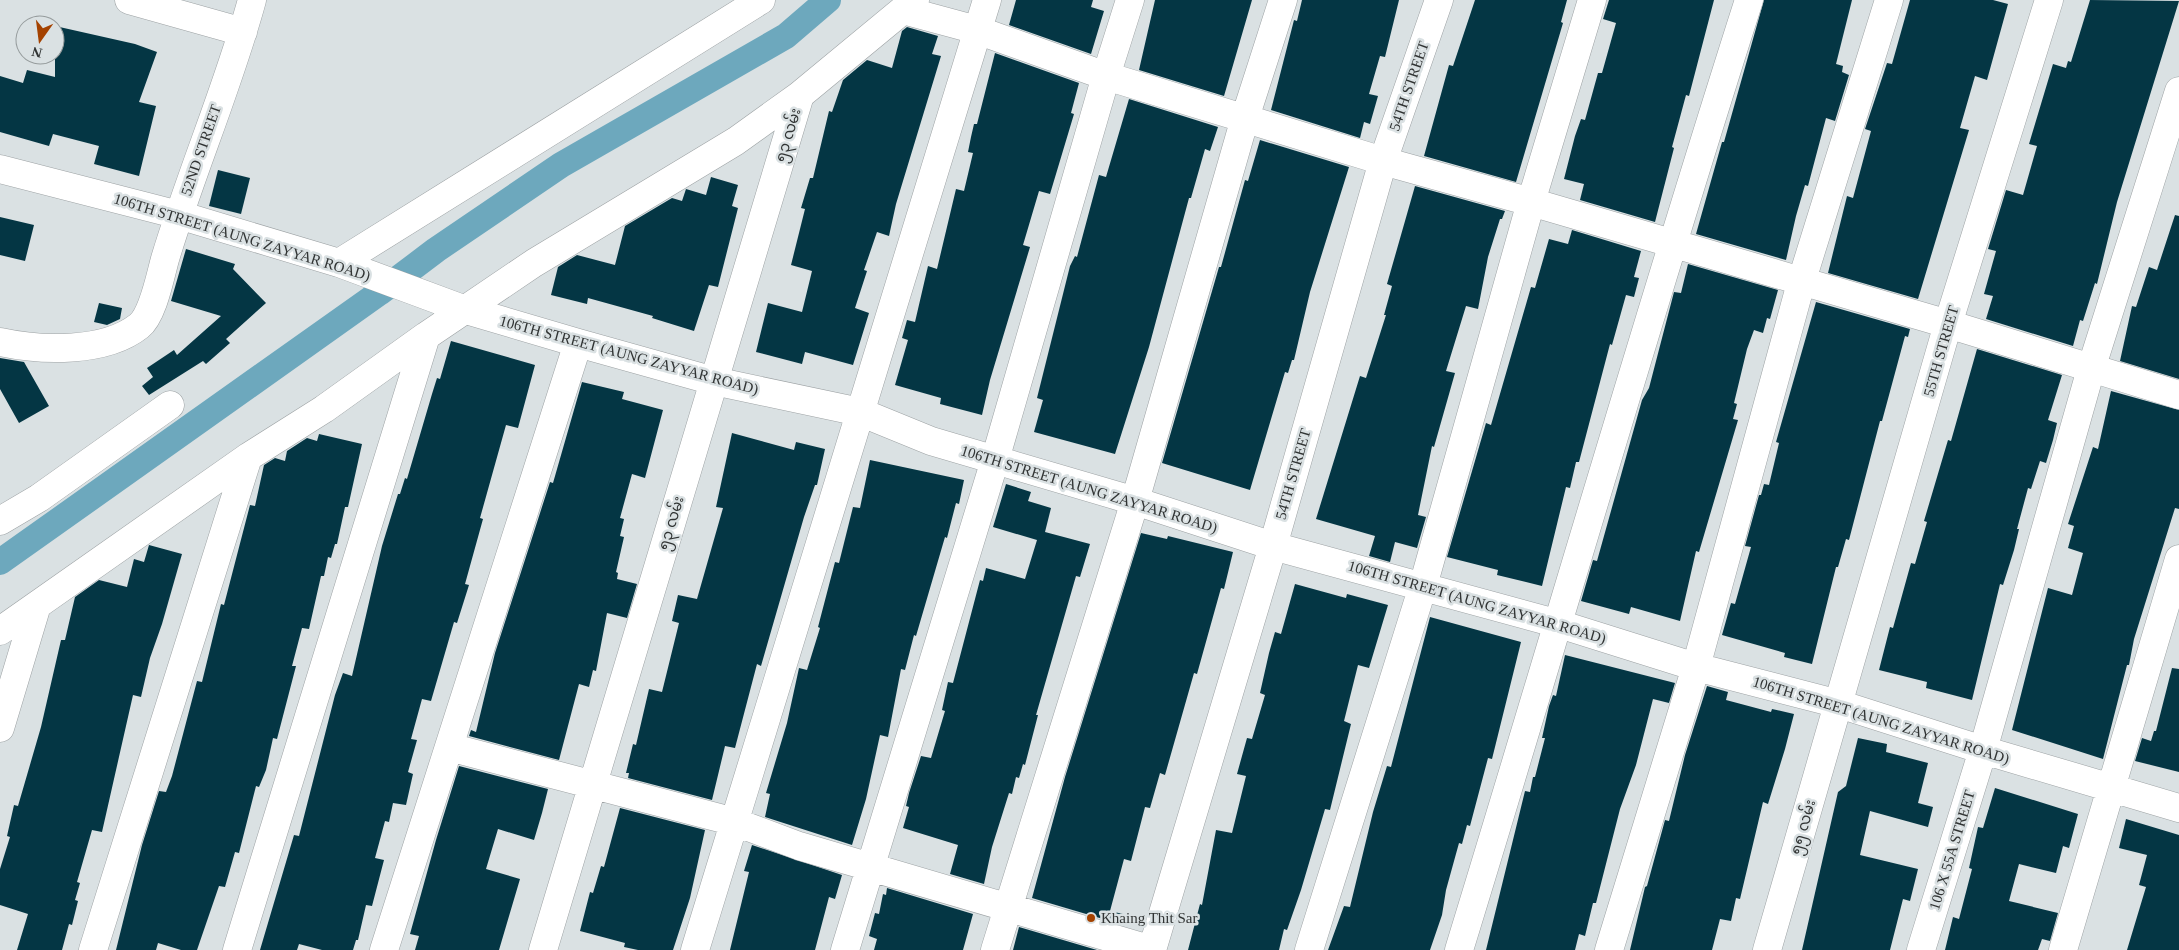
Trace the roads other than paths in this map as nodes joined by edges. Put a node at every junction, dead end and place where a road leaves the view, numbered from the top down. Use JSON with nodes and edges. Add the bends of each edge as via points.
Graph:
{"nodes":[{"id":1,"x":129,"y":0,"type":"edge"},
{"id":2,"x":252,"y":0,"type":"edge"},
{"id":3,"x":761,"y":0,"type":"edge"},
{"id":4,"x":988,"y":0,"type":"edge"},
{"id":5,"x":1130,"y":0,"type":"edge"},
{"id":6,"x":1283,"y":0,"type":"edge"},
{"id":7,"x":1438,"y":0,"type":"edge"},
{"id":8,"x":1592,"y":0,"type":"edge"},
{"id":9,"x":1749,"y":0,"type":"edge"},
{"id":10,"x":1889,"y":0,"type":"edge"},
{"id":11,"x":2049,"y":0,"type":"edge"},
{"id":12,"x":909,"y":5,"type":"edge"},
{"id":13,"x":977,"y":30,"type":"junction"},
{"id":14,"x":243,"y":32,"type":"junction"},
{"id":15,"x":1106,"y":76,"type":"junction"},
{"id":16,"x":2179,"y":91,"type":"edge"},
{"id":17,"x":800,"y":95,"type":"junction"},
{"id":18,"x":1246,"y":118,"type":"junction"},
{"id":19,"x":1384,"y":161,"type":"junction"},
{"id":20,"x":0,"y":169,"type":"edge"},
{"id":21,"x":1531,"y":202,"type":"junction"},
{"id":22,"x":179,"y":215,"type":"junction"},
{"id":23,"x":1671,"y":244,"type":"junction"},
{"id":24,"x":350,"y":267,"type":"junction"},
{"id":25,"x":1801,"y":282,"type":"junction"},
{"id":26,"x":453,"y":305,"type":"junction"},
{"id":27,"x":1948,"y":324,"type":"junction"},
{"id":28,"x":426,"y":336,"type":"junction"},
{"id":29,"x":578,"y":343,"type":"junction"},
{"id":30,"x":11,"y":344,"type":"edge"},
{"id":31,"x":2092,"y":369,"type":"junction"},
{"id":32,"x":714,"y":381,"type":"junction"},
{"id":33,"x":2179,"y":395,"type":"edge"},
{"id":34,"x":170,"y":404,"type":"dead end"},
{"id":35,"x":860,"y":412,"type":"junction"},
{"id":36,"x":248,"y":457,"type":"junction"},
{"id":37,"x":995,"y":460,"type":"junction"},
{"id":38,"x":1135,"y":501,"type":"junction"},
{"id":39,"x":0,"y":520,"type":"edge"},
{"id":40,"x":1272,"y":546,"type":"junction"},
{"id":41,"x":2179,"y":559,"type":"edge"},
{"id":42,"x":1423,"y":586,"type":"junction"},
{"id":43,"x":37,"y":605,"type":"junction"},
{"id":44,"x":1560,"y":624,"type":"junction"},
{"id":45,"x":0,"y":631,"type":"edge"},
{"id":46,"x":1696,"y":667,"type":"junction"},
{"id":47,"x":1839,"y":704,"type":"junction"},
{"id":48,"x":0,"y":728,"type":"edge"},
{"id":49,"x":449,"y":747,"type":"junction"},
{"id":50,"x":1983,"y":750,"type":"junction"},
{"id":51,"x":592,"y":784,"type":"junction"},
{"id":52,"x":2113,"y":788,"type":"junction"},
{"id":53,"x":2179,"y":808,"type":"edge"},
{"id":54,"x":735,"y":822,"type":"junction"},
{"id":55,"x":870,"y":865,"type":"junction"},
{"id":56,"x":1008,"y":908,"type":"junction"},
{"id":57,"x":93,"y":950,"type":"edge"},
{"id":58,"x":236,"y":950,"type":"edge"},
{"id":59,"x":384,"y":950,"type":"edge"},
{"id":60,"x":543,"y":950,"type":"edge"},
{"id":61,"x":696,"y":950,"type":"edge"},
{"id":62,"x":845,"y":950,"type":"edge"},
{"id":63,"x":995,"y":950,"type":"edge"},
{"id":64,"x":1152,"y":950,"type":"edge"},
{"id":65,"x":1309,"y":950,"type":"edge"},
{"id":66,"x":1459,"y":950,"type":"edge"},
{"id":67,"x":1608,"y":950,"type":"edge"},
{"id":68,"x":1767,"y":950,"type":"edge"},
{"id":69,"x":1921,"y":950,"type":"edge"},
{"id":70,"x":2063,"y":950,"type":"edge"}],
"edges":[{"from":1,"to":14,"type":"street"},
{"from":2,"to":14,"type":"street","name":"52ND STREET"},
{"from":3,"to":24,"type":"street"},
{"from":4,"to":13,"type":"street"},
{"from":5,"to":15,"type":"street"},
{"from":6,"to":18,"type":"street"},
{"from":7,"to":19,"type":"street","name":"54TH STREET"},
{"from":8,"to":21,"type":"street"},
{"from":9,"to":23,"type":"street"},
{"from":10,"to":25,"type":"street"},
{"from":11,"to":27,"type":"street","name":"55TH STREET"},
{"from":12,"to":13,"type":"street"},
{"from":12,"to":17,"type":"street"},
{"from":13,"to":15,"type":"street"},
{"from":13,"to":35,"type":"street"},
{"from":14,"to":22,"type":"street","name":"52ND STREET"},
{"from":15,"to":18,"type":"street"},
{"from":15,"to":37,"type":"street"},
{"from":16,"to":31,"type":"street","name":"106 X 55A STREET"},
{"from":17,"to":26,"type":"street","via":[[736,141],[534,263]]},
{"from":17,"to":32,"type":"street","name":"၅၃ လမ်း"},
{"from":18,"to":19,"type":"street"},
{"from":18,"to":38,"type":"street"},
{"from":19,"to":21,"type":"street"},
{"from":19,"to":40,"type":"street","name":"54TH STREET"},
{"from":20,"to":22,"type":"street","name":"106TH STREET (AUNG ZAYYAR ROAD)"},
{"from":21,"to":23,"type":"street"},
{"from":21,"to":42,"type":"street"},
{"from":22,"to":24,"type":"street","name":"106TH STREET (AUNG ZAYYAR ROAD)"},
{"from":22,"to":30,"type":"street","name":"52ND STREET","via":[[152,306],[141,325],[118,339],[64,348]]},
{"from":23,"to":25,"type":"street"},
{"from":23,"to":44,"type":"street"},
{"from":24,"to":26,"type":"street","name":"106TH STREET (AUNG ZAYYAR ROAD)"},
{"from":25,"to":27,"type":"street"},
{"from":25,"to":46,"type":"street"},
{"from":26,"to":28,"type":"street"},
{"from":26,"to":29,"type":"street","name":"106TH STREET (AUNG ZAYYAR ROAD)"},
{"from":27,"to":31,"type":"street"},
{"from":27,"to":47,"type":"street","name":"55TH STREET"},
{"from":28,"to":36,"type":"street","via":[[324,409]]},
{"from":28,"to":58,"type":"street"},
{"from":29,"to":32,"type":"street","name":"106TH STREET (AUNG ZAYYAR ROAD)"},
{"from":29,"to":49,"type":"street"},
{"from":31,"to":33,"type":"street"},
{"from":31,"to":50,"type":"street","name":"106 X 55A STREET"},
{"from":32,"to":35,"type":"street","name":"106TH STREET (AUNG ZAYYAR ROAD)"},
{"from":32,"to":51,"type":"street","name":"၅၃ လမ်း"},
{"from":34,"to":39,"type":"street","via":[[38,498]]},
{"from":35,"to":37,"type":"street","name":"106TH STREET (AUNG ZAYYAR ROAD)","via":[[931,442]]},
{"from":35,"to":54,"type":"street"},
{"from":36,"to":43,"type":"street"},
{"from":36,"to":57,"type":"street"},
{"from":37,"to":38,"type":"street","name":"106TH STREET (AUNG ZAYYAR ROAD)"},
{"from":37,"to":55,"type":"street"},
{"from":38,"to":40,"type":"street","name":"106TH STREET (AUNG ZAYYAR ROAD)"},
{"from":38,"to":56,"type":"street"},
{"from":40,"to":42,"type":"street","name":"106TH STREET (AUNG ZAYYAR ROAD)"},
{"from":40,"to":64,"type":"street","name":"54TH STREET"},
{"from":41,"to":52,"type":"street"},
{"from":42,"to":44,"type":"street","name":"106TH STREET (AUNG ZAYYAR ROAD)"},
{"from":42,"to":65,"type":"street"},
{"from":43,"to":45,"type":"street"},
{"from":43,"to":48,"type":"street"},
{"from":44,"to":46,"type":"street","name":"106TH STREET (AUNG ZAYYAR ROAD)"},
{"from":44,"to":66,"type":"street"},
{"from":46,"to":47,"type":"street","name":"106TH STREET (AUNG ZAYYAR ROAD)"},
{"from":46,"to":67,"type":"street"},
{"from":47,"to":50,"type":"street","name":"106TH STREET (AUNG ZAYYAR ROAD)"},
{"from":47,"to":68,"type":"street","name":"၅၅ လမ်း"},
{"from":49,"to":51,"type":"street"},
{"from":49,"to":59,"type":"street"},
{"from":50,"to":52,"type":"street","name":"106TH STREET (AUNG ZAYYAR ROAD)"},
{"from":50,"to":69,"type":"street","name":"106 X 55A STREET"},
{"from":51,"to":54,"type":"street"},
{"from":51,"to":60,"type":"street","name":"၅၃ လမ်း"},
{"from":52,"to":53,"type":"street","name":"106TH STREET (AUNG ZAYYAR ROAD)"},
{"from":52,"to":70,"type":"street"},
{"from":54,"to":55,"type":"street","via":[[800,846]]},
{"from":54,"to":61,"type":"street"},
{"from":55,"to":56,"type":"street"},
{"from":55,"to":62,"type":"street"},
{"from":56,"to":63,"type":"street"},
{"from":56,"to":64,"type":"street"}]}
